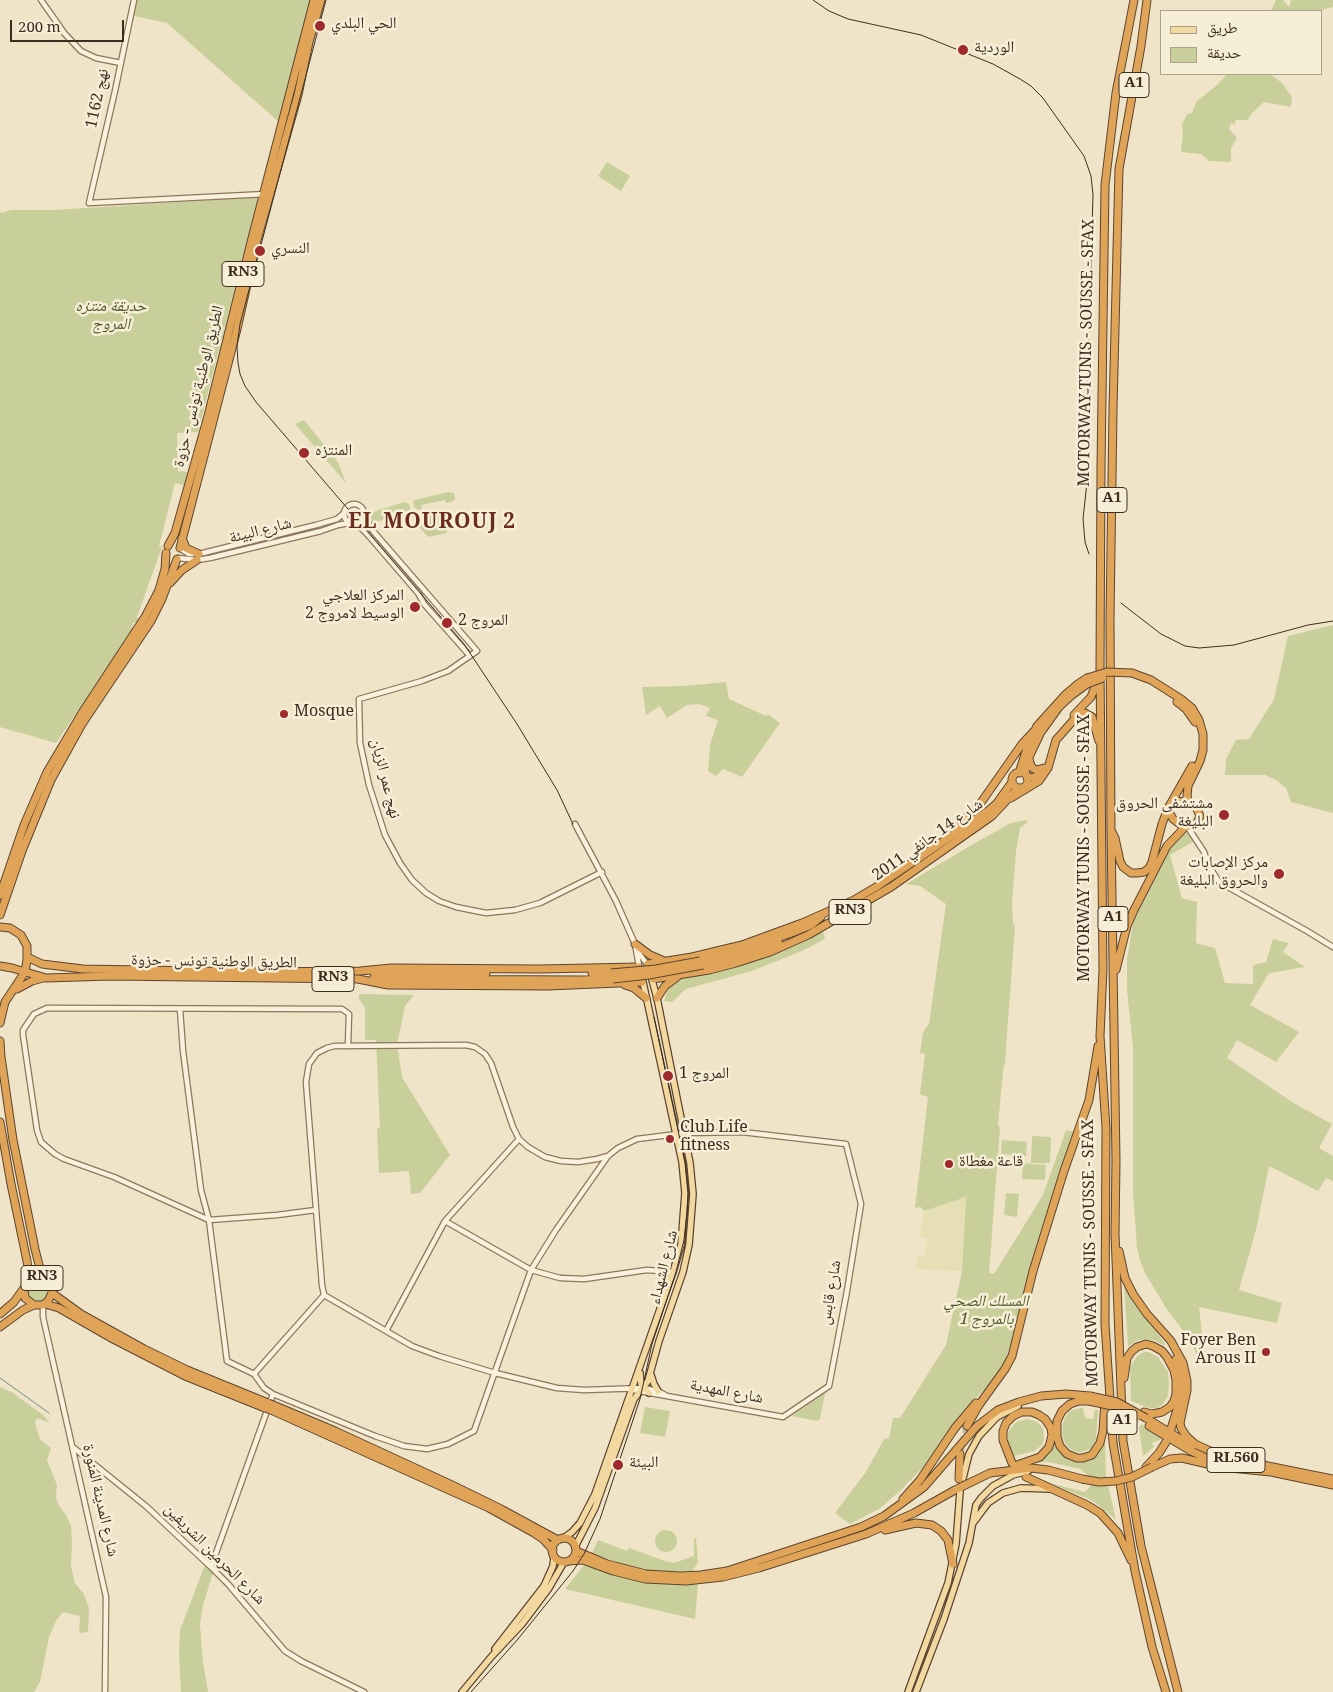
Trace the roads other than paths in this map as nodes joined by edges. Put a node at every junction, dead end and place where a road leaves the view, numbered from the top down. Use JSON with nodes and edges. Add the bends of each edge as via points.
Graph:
{"nodes":[{"id":1,"x":41,"y":0,"type":"edge"},
{"id":2,"x":134,"y":0,"type":"edge"},
{"id":3,"x":314,"y":0,"type":"edge"},
{"id":4,"x":321,"y":0,"type":"edge"},
{"id":5,"x":1134,"y":0,"type":"edge"},
{"id":6,"x":1147,"y":0,"type":"edge"},
{"id":7,"x":120,"y":63,"type":"junction"},
{"id":8,"x":266,"y":194,"type":"junction"},
{"id":9,"x":343,"y":514,"type":"junction"},
{"id":10,"x":364,"y":516,"type":"junction"},
{"id":11,"x":351,"y":524,"type":"junction"},
{"id":12,"x":182,"y":538,"type":"junction"},
{"id":13,"x":181,"y":549,"type":"junction"},
{"id":14,"x":167,"y":550,"type":"junction"},
{"id":15,"x":198,"y":557,"type":"junction"},
{"id":16,"x":177,"y":558,"type":"junction"},
{"id":17,"x":166,"y":588,"type":"junction"},
{"id":18,"x":470,"y":656,"type":"junction"},
{"id":19,"x":1100,"y":669,"type":"junction"},
{"id":20,"x":1131,"y":675,"type":"junction"},
{"id":21,"x":1087,"y":681,"type":"junction"},
{"id":22,"x":1034,"y":731,"type":"junction"},
{"id":23,"x":1101,"y":745,"type":"junction"},
{"id":24,"x":1029,"y":757,"type":"junction"},
{"id":25,"x":1044,"y":768,"type":"junction"},
{"id":26,"x":1023,"y":775,"type":"junction"},
{"id":27,"x":1012,"y":782,"type":"junction"},
{"id":28,"x":1018,"y":788,"type":"junction"},
{"id":29,"x":1005,"y":803,"type":"junction"},
{"id":30,"x":1188,"y":803,"type":"junction"},
{"id":31,"x":1170,"y":806,"type":"junction"},
{"id":32,"x":575,"y":824,"type":"dead end"},
{"id":33,"x":1188,"y":826,"type":"junction"},
{"id":34,"x":1111,"y":831,"type":"junction"},
{"id":35,"x":938,"y":844,"type":"junction"},
{"id":36,"x":602,"y":872,"type":"junction"},
{"id":37,"x":0,"y":894,"type":"edge"},
{"id":38,"x":0,"y":915,"type":"edge"},
{"id":39,"x":822,"y":915,"type":"junction"},
{"id":40,"x":826,"y":925,"type":"junction"},
{"id":41,"x":0,"y":926,"type":"edge"},
{"id":42,"x":635,"y":946,"type":"junction"},
{"id":43,"x":1333,"y":948,"type":"edge"},
{"id":44,"x":27,"y":957,"type":"junction"},
{"id":45,"x":667,"y":962,"type":"junction"},
{"id":46,"x":701,"y":963,"type":"junction"},
{"id":47,"x":643,"y":965,"type":"junction"},
{"id":48,"x":3,"y":966,"type":"edge"},
{"id":49,"x":360,"y":971,"type":"junction"},
{"id":50,"x":25,"y":972,"type":"junction"},
{"id":51,"x":680,"y":975,"type":"junction"},
{"id":52,"x":1114,"y":975,"type":"junction"},
{"id":53,"x":46,"y":978,"type":"junction"},
{"id":54,"x":615,"y":979,"type":"junction"},
{"id":55,"x":652,"y":979,"type":"junction"},
{"id":56,"x":642,"y":982,"type":"junction"},
{"id":57,"x":10,"y":994,"type":"junction"},
{"id":58,"x":646,"y":998,"type":"junction"},
{"id":59,"x":657,"y":998,"type":"junction"},
{"id":60,"x":180,"y":1009,"type":"junction"},
{"id":61,"x":0,"y":1023,"type":"edge"},
{"id":62,"x":1100,"y":1036,"type":"junction"},
{"id":63,"x":0,"y":1041,"type":"edge"},
{"id":64,"x":348,"y":1045,"type":"junction"},
{"id":65,"x":0,"y":1122,"type":"edge"},
{"id":66,"x":685,"y":1133,"type":"junction"},
{"id":67,"x":676,"y":1134,"type":"junction"},
{"id":68,"x":519,"y":1138,"type":"junction"},
{"id":69,"x":608,"y":1156,"type":"junction"},
{"id":70,"x":316,"y":1210,"type":"junction"},
{"id":71,"x":209,"y":1220,"type":"junction"},
{"id":72,"x":445,"y":1221,"type":"junction"},
{"id":73,"x":1115,"y":1234,"type":"junction"},
{"id":74,"x":531,"y":1270,"type":"junction"},
{"id":75,"x":673,"y":1272,"type":"junction"},
{"id":76,"x":44,"y":1279,"type":"junction"},
{"id":77,"x":26,"y":1285,"type":"junction"},
{"id":78,"x":52,"y":1293,"type":"junction"},
{"id":79,"x":324,"y":1295,"type":"junction"},
{"id":80,"x":40,"y":1305,"type":"junction"},
{"id":81,"x":0,"y":1314,"type":"edge"},
{"id":82,"x":1147,"y":1314,"type":"junction"},
{"id":83,"x":0,"y":1327,"type":"edge"},
{"id":84,"x":386,"y":1331,"type":"junction"},
{"id":85,"x":1107,"y":1367,"type":"junction"},
{"id":86,"x":640,"y":1368,"type":"junction"},
{"id":87,"x":495,"y":1373,"type":"junction"},
{"id":88,"x":254,"y":1374,"type":"junction"},
{"id":89,"x":650,"y":1375,"type":"junction"},
{"id":90,"x":631,"y":1389,"type":"junction"},
{"id":91,"x":644,"y":1391,"type":"junction"},
{"id":92,"x":658,"y":1391,"type":"junction"},
{"id":93,"x":273,"y":1394,"type":"junction"},
{"id":94,"x":665,"y":1395,"type":"junction"},
{"id":95,"x":984,"y":1396,"type":"junction"},
{"id":96,"x":1033,"y":1398,"type":"junction"},
{"id":97,"x":1090,"y":1398,"type":"junction"},
{"id":98,"x":1119,"y":1400,"type":"junction"},
{"id":99,"x":1020,"y":1405,"type":"junction"},
{"id":100,"x":269,"y":1407,"type":"junction"},
{"id":101,"x":784,"y":1417,"type":"joint"},
{"id":102,"x":1145,"y":1418,"type":"junction"},
{"id":103,"x":968,"y":1426,"type":"tunnel mouth"},
{"id":104,"x":1171,"y":1429,"type":"dead end"},
{"id":105,"x":1166,"y":1442,"type":"dead end"},
{"id":106,"x":73,"y":1447,"type":"junction"},
{"id":107,"x":960,"y":1454,"type":"tunnel mouth"},
{"id":108,"x":1221,"y":1456,"type":"junction"},
{"id":109,"x":86,"y":1457,"type":"junction"},
{"id":110,"x":77,"y":1463,"type":"junction"},
{"id":111,"x":1151,"y":1465,"type":"junction"},
{"id":112,"x":1263,"y":1471,"type":"junction"},
{"id":113,"x":1056,"y":1472,"type":"junction"},
{"id":114,"x":990,"y":1474,"type":"junction"},
{"id":115,"x":1026,"y":1477,"type":"dead end"},
{"id":116,"x":961,"y":1479,"type":"joint"},
{"id":117,"x":1333,"y":1479,"type":"edge"},
{"id":118,"x":1333,"y":1485,"type":"edge"},
{"id":119,"x":1053,"y":1490,"type":"junction"},
{"id":120,"x":960,"y":1491,"type":"dead end"},
{"id":121,"x":875,"y":1521,"type":"junction"},
{"id":122,"x":972,"y":1524,"type":"junction"},
{"id":123,"x":877,"y":1529,"type":"junction"},
{"id":124,"x":560,"y":1539,"type":"junction"},
{"id":125,"x":576,"y":1549,"type":"junction"},
{"id":126,"x":553,"y":1553,"type":"junction"},
{"id":127,"x":566,"y":1561,"type":"junction"},
{"id":128,"x":953,"y":1564,"type":"junction"},
{"id":129,"x":210,"y":1567,"type":"junction"},
{"id":130,"x":1135,"y":1571,"type":"junction"},
{"id":131,"x":492,"y":1656,"type":"junction"},
{"id":132,"x":1174,"y":1661,"type":"dead end"},
{"id":133,"x":1173,"y":1678,"type":"junction"},
{"id":134,"x":105,"y":1692,"type":"edge"},
{"id":135,"x":364,"y":1692,"type":"edge"},
{"id":136,"x":462,"y":1692,"type":"edge"},
{"id":137,"x":908,"y":1692,"type":"edge"},
{"id":138,"x":916,"y":1692,"type":"edge"},
{"id":139,"x":1166,"y":1692,"type":"edge"},
{"id":140,"x":1178,"y":1692,"type":"edge"}],
"edges":[{"from":1,"to":7,"type":"street","via":[[80,51]]},
{"from":2,"to":7,"type":"street","name":"نهج 1162"},
{"from":3,"to":8,"type":"highway","name":"الطريق الوطنية تونس - حزوة","number":"RN3"},
{"from":4,"to":8,"type":"highway","name":"الطريق الوطنية تونس - حزوة","number":"RN3","via":[[298,95]]},
{"from":5,"to":19,"type":"highway","name":"MOTORWAY TUNIS - SOUSSE - SFAX","number":"A1","via":[[1116,93],[1105,185]]},
{"from":6,"to":34,"type":"highway","name":"MOTORWAY TUNIS - SOUSSE - SFAX","number":"A1","via":[[1118,169],[1110,618]]},
{"from":7,"to":8,"type":"street","name":"نهج 1162","via":[[89,203]]},
{"from":8,"to":12,"type":"highway","name":"الطريق الوطنية تونس - حزوة","number":"RN3","via":[[215,417]]},
{"from":8,"to":14,"type":"highway","name":"الطريق الوطنية تونس - حزوة","number":"RN3","via":[[208,416],[175,533]]},
{"from":9,"to":10,"type":"street","via":[[353,503],[362,508]]},
{"from":9,"to":11,"type":"street"},
{"from":9,"to":15,"type":"street","name":"شارع البيئة","via":[[316,526]]},
{"from":10,"to":11,"type":"street","via":[[359,523]]},
{"from":10,"to":18,"type":"street","via":[[373,531],[477,651]]},
{"from":11,"to":15,"type":"street","name":"شارع البيئة"},
{"from":11,"to":18,"type":"street","via":[[368,535]]},
{"from":12,"to":13,"type":"highway","name":"الطريق الوطنية تونس - حزوة","number":"RN3"},
{"from":12,"to":15,"type":"highway","via":[[186,548]]},
{"from":13,"to":14,"type":"highway","via":[[176,544]]},
{"from":13,"to":15,"type":"street","name":"شارع البيئة"},
{"from":13,"to":16,"type":"highway","number":"RN3"},
{"from":14,"to":16,"type":"highway","via":[[170,558]]},
{"from":14,"to":37,"type":"highway","name":"الطريق الوطنية تونس - حزوة","number":"RN3","via":[[165,569],[146,617],[47,772]]},
{"from":15,"to":16,"type":"street","name":"شارع البيئة"},
{"from":15,"to":17,"type":"highway"},
{"from":16,"to":17,"type":"highway","number":"RN3"},
{"from":17,"to":38,"type":"highway","number":"RN3","via":[[151,621],[82,724],[51,780]]},
{"from":18,"to":36,"type":"street","name":"نهج عمر الزيان","via":[[454,668],[359,700],[361,753],[375,808],[400,863],[412,880],[439,901],[456,908],[486,913],[515,910],[540,902]]},
{"from":19,"to":23,"type":"highway","name":"MOTORWAY TUNIS - SOUSSE - SFAX","number":"A1"},
{"from":19,"to":25,"type":"highway","via":[[1091,697],[1053,738]]},
{"from":20,"to":21,"type":"highway","bridge":true,"via":[[1107,672]]},
{"from":20,"to":30,"type":"highway","via":[[1151,680],[1185,702],[1199,720],[1203,750],[1188,786]]},
{"from":20,"to":31,"type":"highway","via":[[1178,703],[1197,727],[1197,755]]},
{"from":21,"to":22,"type":"highway","via":[[1074,687],[1060,700]]},
{"from":21,"to":24,"type":"highway","via":[[1056,710]]},
{"from":22,"to":26,"type":"highway"},
{"from":22,"to":35,"type":"highway","via":[[975,810]]},
{"from":23,"to":29,"type":"highway","via":[[1092,717],[1085,713],[1078,715],[1056,740],[1048,768],[1039,781]]},
{"from":23,"to":62,"type":"highway","name":"MOTORWAY TUNIS - SOUSSE - SFAX","number":"A1"},
{"from":24,"to":25,"type":"highway","via":[[1034,769]]},
{"from":24,"to":26,"type":"highway"},
{"from":25,"to":26,"type":"highway","via":[[1037,776]]},
{"from":26,"to":27,"type":"highway","name":"شارع 14 جانفي 2011","number":"RN3","via":[[1013,777]]},
{"from":26,"to":28,"type":"highway","name":"شارع 14 جانفي 2011","number":"RN3","via":[[1026,784]]},
{"from":27,"to":28,"type":"highway"},
{"from":27,"to":35,"type":"highway","name":"شارع 14 جانفي 2011","number":"RN3","via":[[992,808]]},
{"from":28,"to":29,"type":"highway","name":"شارع 14 جانفي 2011","number":"RN3"},
{"from":29,"to":40,"type":"highway","name":"شارع 14 جانفي 2011","number":"RN3","via":[[891,887]]},
{"from":30,"to":31,"type":"highway","via":[[1177,801]]},
{"from":30,"to":33,"type":"highway","via":[[1200,814],[1198,821]]},
{"from":31,"to":33,"type":"highway","via":[[1173,819]]},
{"from":31,"to":34,"type":"highway","via":[[1152,862],[1140,873],[1131,872],[1121,864]]},
{"from":32,"to":36,"type":"street"},
{"from":33,"to":43,"type":"street","via":[[1219,882]]},
{"from":33,"to":52,"type":"highway","via":[[1167,846],[1134,910]]},
{"from":34,"to":52,"type":"highway","name":"MOTORWAY TUNIS - SOUSSE - SFAX","number":"A1"},
{"from":35,"to":39,"type":"highway","name":"شارع 14 جانفي 2011","number":"RN3","via":[[865,894]]},
{"from":36,"to":42,"type":"street"},
{"from":39,"to":45,"type":"highway","name":"شارع 14 جانفي 2011","number":"RN3","via":[[742,944]]},
{"from":39,"to":46,"type":"highway","via":[[814,924],[789,934]]},
{"from":40,"to":46,"type":"highway","via":[[752,952]]},
{"from":40,"to":51,"type":"highway","name":"شارع 14 جانفي 2011","number":"RN3","via":[[770,952]]},
{"from":41,"to":44,"type":"highway","via":[[21,935],[27,946]]},
{"from":42,"to":45,"type":"highway"},
{"from":42,"to":47,"type":"street"},
{"from":44,"to":48,"type":"highway","number":"RN3","via":[[19,964]]},
{"from":44,"to":49,"type":"highway","name":"الطريق الوطنية تونس - حزوة","number":"RN3","via":[[42,964],[83,969]]},
{"from":44,"to":50,"type":"highway"},
{"from":45,"to":47,"type":"highway","name":"شارع 14 جانفي 2011","number":"RN3"},
{"from":46,"to":54,"type":"highway","bridge":true,"via":[[658,974]]},
{"from":47,"to":49,"type":"highway","name":"الطريق الوطنية تونس - حزوة","number":"RN3"},
{"from":47,"to":55,"type":"highway","via":[[654,969]]},
{"from":47,"to":56,"type":"highway","via":[[636,974]]},
{"from":48,"to":50,"type":"highway","number":"RN3"},
{"from":49,"to":54,"type":"highway"},
{"from":50,"to":53,"type":"highway","name":"الطريق الوطنية تونس - حزوة","number":"RN3"},
{"from":50,"to":57,"type":"highway"},
{"from":51,"to":55,"type":"highway","name":"شارع 14 جانفي 2011","number":"RN3"},
{"from":51,"to":59,"type":"highway","via":[[668,983]]},
{"from":52,"to":73,"type":"highway","name":"MOTORWAY TUNIS - SOUSSE - SFAX","number":"A1"},
{"from":53,"to":54,"type":"highway","name":"الطريق الوطنية تونس - حزوة","number":"RN3"},
{"from":53,"to":57,"type":"highway","via":[[25,984]]},
{"from":54,"to":56,"type":"highway","number":"RN3"},
{"from":54,"to":58,"type":"highway"},
{"from":55,"to":56,"type":"highway","number":"RN3"},
{"from":55,"to":59,"type":"main road","name":"شارع الشهداء"},
{"from":56,"to":58,"type":"main road","name":"شارع الشهداء"},
{"from":57,"to":61,"type":"highway"},
{"from":58,"to":67,"type":"main road","name":"شارع الشهداء"},
{"from":59,"to":66,"type":"main road","name":"شارع الشهداء"},
{"from":60,"to":64,"type":"street","via":[[342,1009],[349,1014]]},
{"from":60,"to":71,"type":"street","via":[[201,1190]]},
{"from":60,"to":71,"type":"street","via":[[42,1009],[31,1017],[23,1036],[34,1120],[46,1148],[64,1159],[114,1177]]},
{"from":62,"to":85,"type":"highway","name":"MOTORWAY TUNIS - SOUSSE - SFAX","number":"A1","via":[[1106,1128]]},
{"from":62,"to":95,"type":"highway","via":[[1090,1095],[1033,1271],[1012,1356]]},
{"from":63,"to":76,"type":"highway","number":"RN3","via":[[13,1140]]},
{"from":64,"to":68,"type":"street","via":[[466,1045],[480,1050],[490,1063]]},
{"from":64,"to":70,"type":"street","via":[[322,1050],[307,1069]]},
{"from":65,"to":77,"type":"highway","number":"RN3","via":[[27,1260],[29,1276]]},
{"from":66,"to":67,"type":"street"},
{"from":66,"to":89,"type":"main road","name":"شارع الشهداء","via":[[693,1194],[688,1245],[683,1272]]},
{"from":66,"to":101,"type":"street","name":"شارع قابس","via":[[742,1132],[846,1144],[861,1204],[829,1386]]},
{"from":67,"to":69,"type":"street","via":[[637,1139]]},
{"from":67,"to":75,"type":"main road","name":"شارع الشهداء","via":[[684,1193],[680,1244]]},
{"from":68,"to":69,"type":"street","via":[[528,1147],[562,1161],[578,1162]]},
{"from":68,"to":72,"type":"street"},
{"from":69,"to":74,"type":"street"},
{"from":70,"to":71,"type":"street"},
{"from":70,"to":79,"type":"street"},
{"from":71,"to":88,"type":"street","via":[[227,1361]]},
{"from":72,"to":74,"type":"street"},
{"from":72,"to":84,"type":"street"},
{"from":73,"to":82,"type":"highway","via":[[1125,1278]]},
{"from":73,"to":98,"type":"highway","name":"MOTORWAY TUNIS - SOUSSE - SFAX","number":"A1"},
{"from":74,"to":75,"type":"street","via":[[577,1279],[647,1270]]},
{"from":74,"to":87,"type":"street"},
{"from":75,"to":86,"type":"main road","name":"شارع الشهداء"},
{"from":76,"to":77,"type":"highway","number":"RN3","via":[[35,1277]]},
{"from":76,"to":78,"type":"highway","number":"RN3","via":[[49,1282]]},
{"from":77,"to":80,"type":"highway","number":"RN3","via":[[26,1298]]},
{"from":77,"to":81,"type":"highway","number":"RN3"},
{"from":78,"to":80,"type":"highway","number":"RN3","via":[[48,1301]]},
{"from":78,"to":100,"type":"highway","via":[[81,1314],[144,1349]]},
{"from":79,"to":84,"type":"street"},
{"from":79,"to":88,"type":"street"},
{"from":80,"to":83,"type":"highway","number":"RN3","via":[[23,1310]]},
{"from":80,"to":100,"type":"highway","via":[[59,1308],[185,1376]]},
{"from":80,"to":106,"type":"street","name":"شارع المدينة المنورة"},
{"from":82,"to":104,"type":"highway","via":[[1170,1347],[1180,1372],[1180,1397]]},
{"from":82,"to":108,"type":"highway","via":[[1171,1341],[1183,1364],[1187,1381],[1180,1423],[1184,1433],[1195,1444]]},
{"from":84,"to":87,"type":"street","via":[[412,1346]]},
{"from":85,"to":97,"type":"highway","via":[[1100,1443],[1092,1455],[1074,1457],[1059,1443],[1057,1421],[1070,1404]]},
{"from":85,"to":130,"type":"highway","name":"MOTORWAY TUNIS - SOUSSE - SFAX","number":"A1","via":[[1113,1443]]},
{"from":86,"to":90,"type":"main road","name":"شارع الشهداء"},
{"from":86,"to":91,"type":"main road"},
{"from":87,"to":90,"type":"street","via":[[557,1388]]},
{"from":87,"to":93,"type":"street","via":[[474,1431],[448,1444],[427,1449],[404,1446],[375,1436]]},
{"from":88,"to":93,"type":"street"},
{"from":89,"to":91,"type":"main road","name":"شارع الشهداء"},
{"from":89,"to":92,"type":"main road"},
{"from":90,"to":91,"type":"street"},
{"from":90,"to":124,"type":"main road","name":"شارع الشهداء","via":[[591,1503],[576,1529]]},
{"from":91,"to":92,"type":"street"},
{"from":91,"to":94,"type":"street","name":"شارع المهدية"},
{"from":91,"to":125,"type":"main road","name":"شارع الشهداء","via":[[632,1405],[595,1508]]},
{"from":92,"to":94,"type":"street"},
{"from":93,"to":129,"type":"street"},
{"from":94,"to":101,"type":"street","name":"شارع المهدية"},
{"from":95,"to":103,"type":"highway"},
{"from":95,"to":121,"type":"highway","via":[[955,1428],[916,1486]]},
{"from":96,"to":97,"type":"highway","via":[[1066,1394]]},
{"from":96,"to":99,"type":"main road"},
{"from":96,"to":121,"type":"highway","via":[[998,1410],[984,1420],[918,1492]]},
{"from":97,"to":98,"type":"highway","number":"RL560","bridge":true},
{"from":97,"to":102,"type":"highway","bridge":true},
{"from":98,"to":102,"type":"highway","number":"RL560","bridge":true},
{"from":98,"to":102,"type":"highway","via":[[1130,1353],[1146,1344],[1159,1349],[1174,1370],[1175,1398],[1170,1407]]},
{"from":98,"to":133,"type":"highway","name":"MOTORWAY TUNIS - SOUSSE - SFAX","number":"A1","via":[[1133,1509]]},
{"from":99,"to":114,"type":"highway","via":[[1005,1418],[1000,1432],[1002,1450],[1012,1463],[1003,1432],[1006,1423],[1018,1413],[1039,1415],[1047,1422],[1052,1432],[1051,1443],[1037,1459]]},
{"from":99,"to":116,"type":"main road","via":[[997,1417],[979,1436]]},
{"from":100,"to":124,"type":"highway","via":[[335,1431],[460,1488]]},
{"from":100,"to":126,"type":"highway","via":[[489,1508],[543,1539]]},
{"from":102,"to":108,"type":"highway","number":"RL560","via":[[1195,1448]]},
{"from":102,"to":112,"type":"highway","via":[[1183,1447],[1204,1457]]},
{"from":105,"to":111,"type":"highway"},
{"from":106,"to":109,"type":"street","name":"شارع الحرمين الشريفين"},
{"from":106,"to":110,"type":"street","name":"شارع المدينة المنورة"},
{"from":107,"to":116,"type":"highway"},
{"from":108,"to":117,"type":"highway","number":"RL560"},
{"from":109,"to":110,"type":"street"},
{"from":109,"to":129,"type":"street","name":"شارع الحرمين الشريفين","via":[[147,1507]]},
{"from":110,"to":134,"type":"street","name":"شارع المدينة المنورة","via":[[106,1598]]},
{"from":111,"to":112,"type":"highway","number":"RL560","via":[[1177,1458],[1238,1470]]},
{"from":111,"to":113,"type":"highway","number":"RL560","bridge":true,"via":[[1124,1479],[1108,1482]]},
{"from":112,"to":118,"type":"highway","number":"RL560"},
{"from":113,"to":114,"type":"highway","via":[[1031,1468]]},
{"from":113,"to":122,"type":"main road","via":[[1022,1472],[993,1486],[978,1502]]},
{"from":114,"to":123,"type":"highway"},
{"from":115,"to":119,"type":"highway"},
{"from":119,"to":122,"type":"main road","via":[[1021,1488],[1003,1493],[988,1503]]},
{"from":119,"to":130,"type":"highway","via":[[1087,1504],[1104,1516],[1118,1533]]},
{"from":120,"to":128,"type":"main road"},
{"from":121,"to":125,"type":"highway","via":[[728,1571],[707,1575],[646,1574],[607,1564]]},
{"from":122,"to":138,"type":"main road","via":[[944,1619]]},
{"from":123,"to":127,"type":"highway","via":[[759,1568],[705,1580],[645,1579],[583,1560]]},
{"from":123,"to":128,"type":"highway","via":[[916,1523],[932,1525],[948,1540]]},
{"from":124,"to":125,"type":"highway","via":[[572,1542]]},
{"from":124,"to":126,"type":"highway","via":[[554,1544]]},
{"from":125,"to":127,"type":"highway","via":[[573,1557]]},
{"from":126,"to":127,"type":"highway","via":[[560,1561]]},
{"from":126,"to":131,"type":"main road","via":[[553,1566],[544,1586]]},
{"from":127,"to":131,"type":"main road","via":[[537,1605]]},
{"from":128,"to":137,"type":"main road"},
{"from":129,"to":135,"type":"street","name":"شارع الحرمين الشريفين","via":[[285,1651]]},
{"from":130,"to":139,"type":"highway","name":"MOTORWAY TUNIS - SOUSSE - SFAX","number":"A1","via":[[1152,1648]]},
{"from":131,"to":136,"type":"main road"},
{"from":132,"to":133,"type":"highway"},
{"from":133,"to":140,"type":"highway","name":"MOTORWAY TUNIS - SOUSSE - SFAX","number":"A1"}]}
